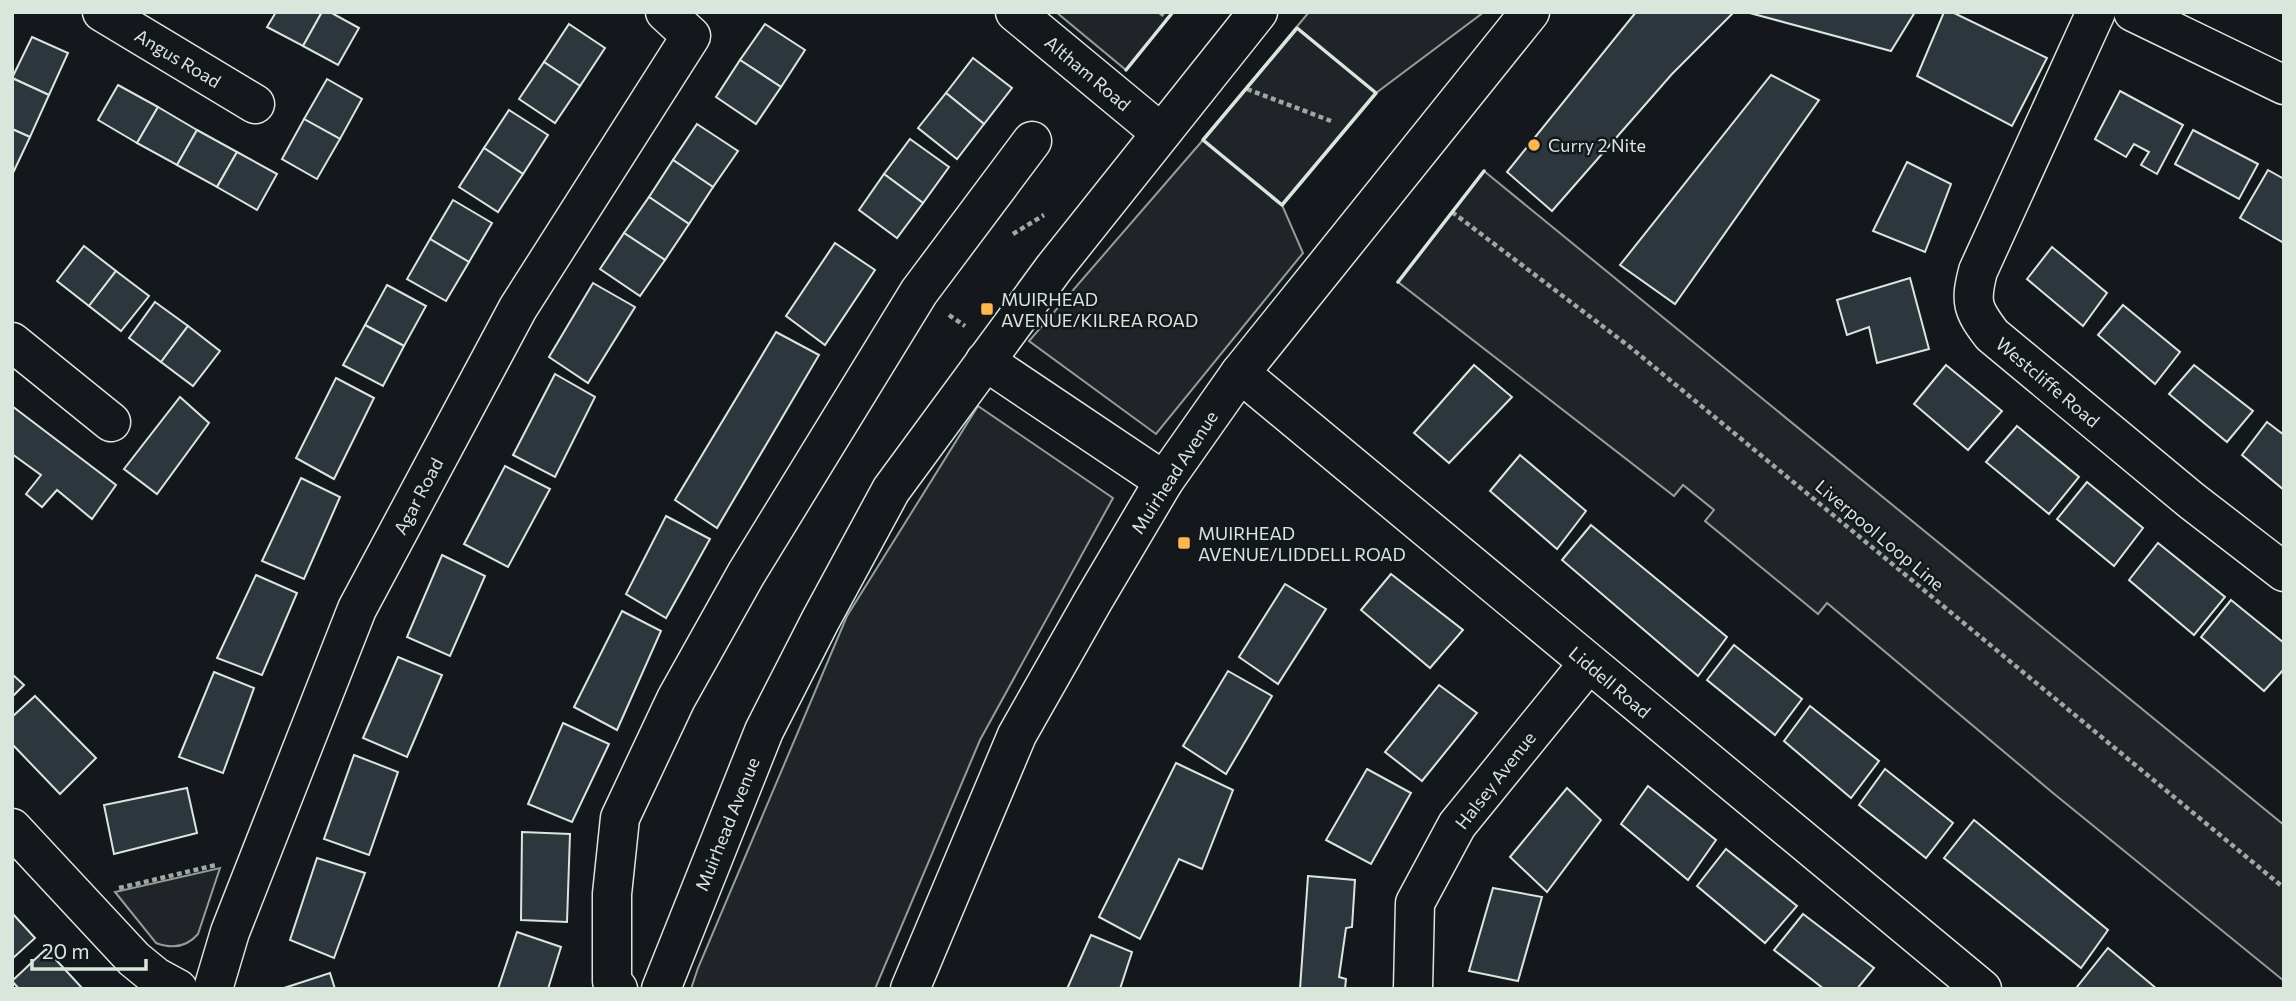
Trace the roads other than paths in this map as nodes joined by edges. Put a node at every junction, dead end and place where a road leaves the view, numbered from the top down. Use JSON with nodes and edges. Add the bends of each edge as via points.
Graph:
{"nodes":[{"id":1,"x":102,"y":12,"type":"edge"},
{"id":2,"x":1015,"y":12,"type":"edge"},
{"id":3,"x":1258,"y":12,"type":"edge"},
{"id":4,"x":1530,"y":12,"type":"edge"},
{"id":5,"x":2096,"y":12,"type":"edge"},
{"id":6,"x":2133,"y":12,"type":"edge"},
{"id":7,"x":678,"y":24,"type":"edge"},
{"id":8,"x":2284,"y":85,"type":"edge"},
{"id":9,"x":255,"y":104,"type":"dead end"},
{"id":10,"x":1161,"y":133,"type":"junction"},
{"id":11,"x":1032,"y":141,"type":"dead end"},
{"id":12,"x":12,"y":342,"type":"edge"},
{"id":13,"x":989,"y":354,"type":"junction"},
{"id":14,"x":1240,"y":373,"type":"junction"},
{"id":15,"x":111,"y":422,"type":"dead end"},
{"id":16,"x":1164,"y":481,"type":"junction"},
{"id":17,"x":2284,"y":572,"type":"edge"},
{"id":18,"x":1588,"y":664,"type":"junction"},
{"id":19,"x":12,"y":828,"type":"edge"},
{"id":20,"x":178,"y":989,"type":"edge"},
{"id":21,"x":213,"y":989,"type":"edge"},
{"id":22,"x":618,"y":989,"type":"edge"},
{"id":23,"x":661,"y":989,"type":"edge"},
{"id":24,"x":910,"y":989,"type":"edge"},
{"id":25,"x":1413,"y":989,"type":"edge"},
{"id":26,"x":1982,"y":989,"type":"edge"}],
"edges":[{"from":1,"to":9,"type":"street","name":"Angus Road"},
{"from":2,"to":10,"type":"street","name":"Altham Road"},
{"from":3,"to":10,"type":"street","name":"Muirhead Avenue"},
{"from":4,"to":14,"type":"street","name":"Muirhead Avenue"},
{"from":5,"to":17,"type":"street","name":"Westcliffe Road","via":[[1978,271],[1972,297],[1976,315],[1992,335]]},
{"from":6,"to":8,"type":"street"},
{"from":7,"to":21,"type":"street","name":"Agar Road","via":[[518,308],[357,609],[230,932]]},
{"from":10,"to":13,"type":"street","name":"Muirhead Avenue"},
{"from":11,"to":22,"type":"street","via":[[919,292],[746,574],[676,699],[620,818],[612,894],[612,981]]},
{"from":12,"to":15,"type":"street"},
{"from":13,"to":16,"type":"street"},
{"from":13,"to":23,"type":"street","name":"Muirhead Avenue","via":[[891,491],[820,621],[764,731]]},
{"from":14,"to":16,"type":"street","name":"Muirhead Avenue"},
{"from":14,"to":18,"type":"street","name":"Liddell Road"},
{"from":16,"to":24,"type":"street","name":"Muirhead Avenue","via":[[1017,735]]},
{"from":18,"to":25,"type":"street","name":"Halsey Avenue","via":[[1451,836],[1415,903]]},
{"from":18,"to":26,"type":"street","name":"Liddell Road"},
{"from":19,"to":20,"type":"street","via":[[141,965]]}]}
